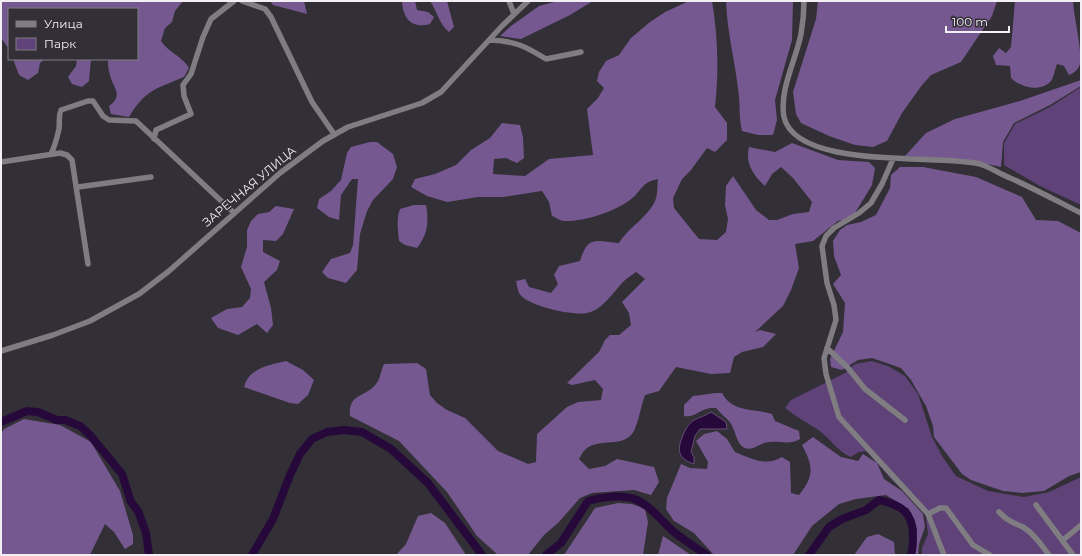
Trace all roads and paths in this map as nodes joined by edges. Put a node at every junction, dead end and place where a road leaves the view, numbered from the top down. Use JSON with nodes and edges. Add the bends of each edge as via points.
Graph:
{"nodes":[{"id":1,"x":234,"y":1,"type":"edge"},
{"id":2,"x":242,"y":1,"type":"edge"},
{"id":3,"x":509,"y":1,"type":"edge"},
{"id":4,"x":528,"y":1,"type":"edge"},
{"id":5,"x":804,"y":1,"type":"edge"},
{"id":6,"x":514,"y":14,"type":"junction"},
{"id":7,"x":490,"y":40,"type":"junction"},
{"id":8,"x":581,"y":52,"type":"dead end"},
{"id":9,"x":334,"y":134,"type":"junction"},
{"id":10,"x":154,"y":139,"type":"junction"},
{"id":11,"x":51,"y":154,"type":"junction"},
{"id":12,"x":893,"y":159,"type":"junction"},
{"id":13,"x":1,"y":162,"type":"edge"},
{"id":14,"x":151,"y":177,"type":"dead end"},
{"id":15,"x":78,"y":187,"type":"junction"},
{"id":16,"x":233,"y":212,"type":"junction"},
{"id":17,"x":1081,"y":213,"type":"edge"},
{"id":18,"x":88,"y":264,"type":"dead end"},
{"id":19,"x":827,"y":348,"type":"junction"},
{"id":20,"x":1,"y":352,"type":"edge"},
{"id":21,"x":906,"y":420,"type":"dead end"},
{"id":22,"x":1036,"y":505,"type":"dead end"},
{"id":23,"x":1000,"y":512,"type":"dead end"},
{"id":24,"x":928,"y":514,"type":"junction"},
{"id":25,"x":1081,"y":525,"type":"edge"},
{"id":26,"x":1063,"y":540,"type":"junction"},
{"id":27,"x":944,"y":555,"type":"edge"},
{"id":28,"x":990,"y":555,"type":"edge"},
{"id":29,"x":1049,"y":555,"type":"edge"},
{"id":30,"x":1073,"y":555,"type":"edge"}],
"edges":[{"from":1,"to":10,"type":"street","via":[[211,19],[191,74],[183,85],[191,114],[156,130]]},
{"from":2,"to":9,"type":"street","via":[[265,9],[271,17],[312,102]]},
{"from":3,"to":6,"type":"street"},
{"from":4,"to":6,"type":"street","name":"ЗАРЕЧНАЯ УЛИЦА"},
{"from":5,"to":12,"type":"street","via":[[801,35],[784,98],[787,126],[803,142],[841,153]]},
{"from":6,"to":7,"type":"street","name":"ЗАРЕЧНАЯ УЛИЦА"},
{"from":7,"to":8,"type":"street","via":[[510,41],[525,46],[546,59]]},
{"from":7,"to":9,"type":"street","name":"ЗАРЕЧНАЯ УЛИЦА","via":[[441,92],[422,103]]},
{"from":9,"to":16,"type":"street","name":"ЗАРЕЧНАЯ УЛИЦА","via":[[280,173]]},
{"from":10,"to":11,"type":"street","via":[[136,121],[109,120],[94,101],[88,101],[61,110],[58,117],[57,139]]},
{"from":10,"to":16,"type":"street"},
{"from":11,"to":13,"type":"street"},
{"from":11,"to":15,"type":"street","via":[[67,155],[72,160]]},
{"from":12,"to":17,"type":"street","via":[[939,159],[981,164]]},
{"from":12,"to":19,"type":"street","via":[[871,203],[860,213],[834,228],[826,236],[822,246],[836,320]]},
{"from":14,"to":15,"type":"street"},
{"from":15,"to":18,"type":"street"},
{"from":16,"to":20,"type":"street","name":"ЗАРЕЧНАЯ УЛИЦА","via":[[169,271],[139,294],[90,321],[54,336]]},
{"from":19,"to":21,"type":"street","via":[[848,368],[865,390]]},
{"from":19,"to":24,"type":"street","via":[[824,358],[826,374],[840,417]]},
{"from":22,"to":26,"type":"street"},
{"from":23,"to":29,"type":"street","via":[[1010,522],[1024,527]]},
{"from":24,"to":27,"type":"street"},
{"from":24,"to":28,"type":"street","via":[[946,508],[973,545]]},
{"from":25,"to":26,"type":"street"},
{"from":26,"to":30,"type":"street"}]}
